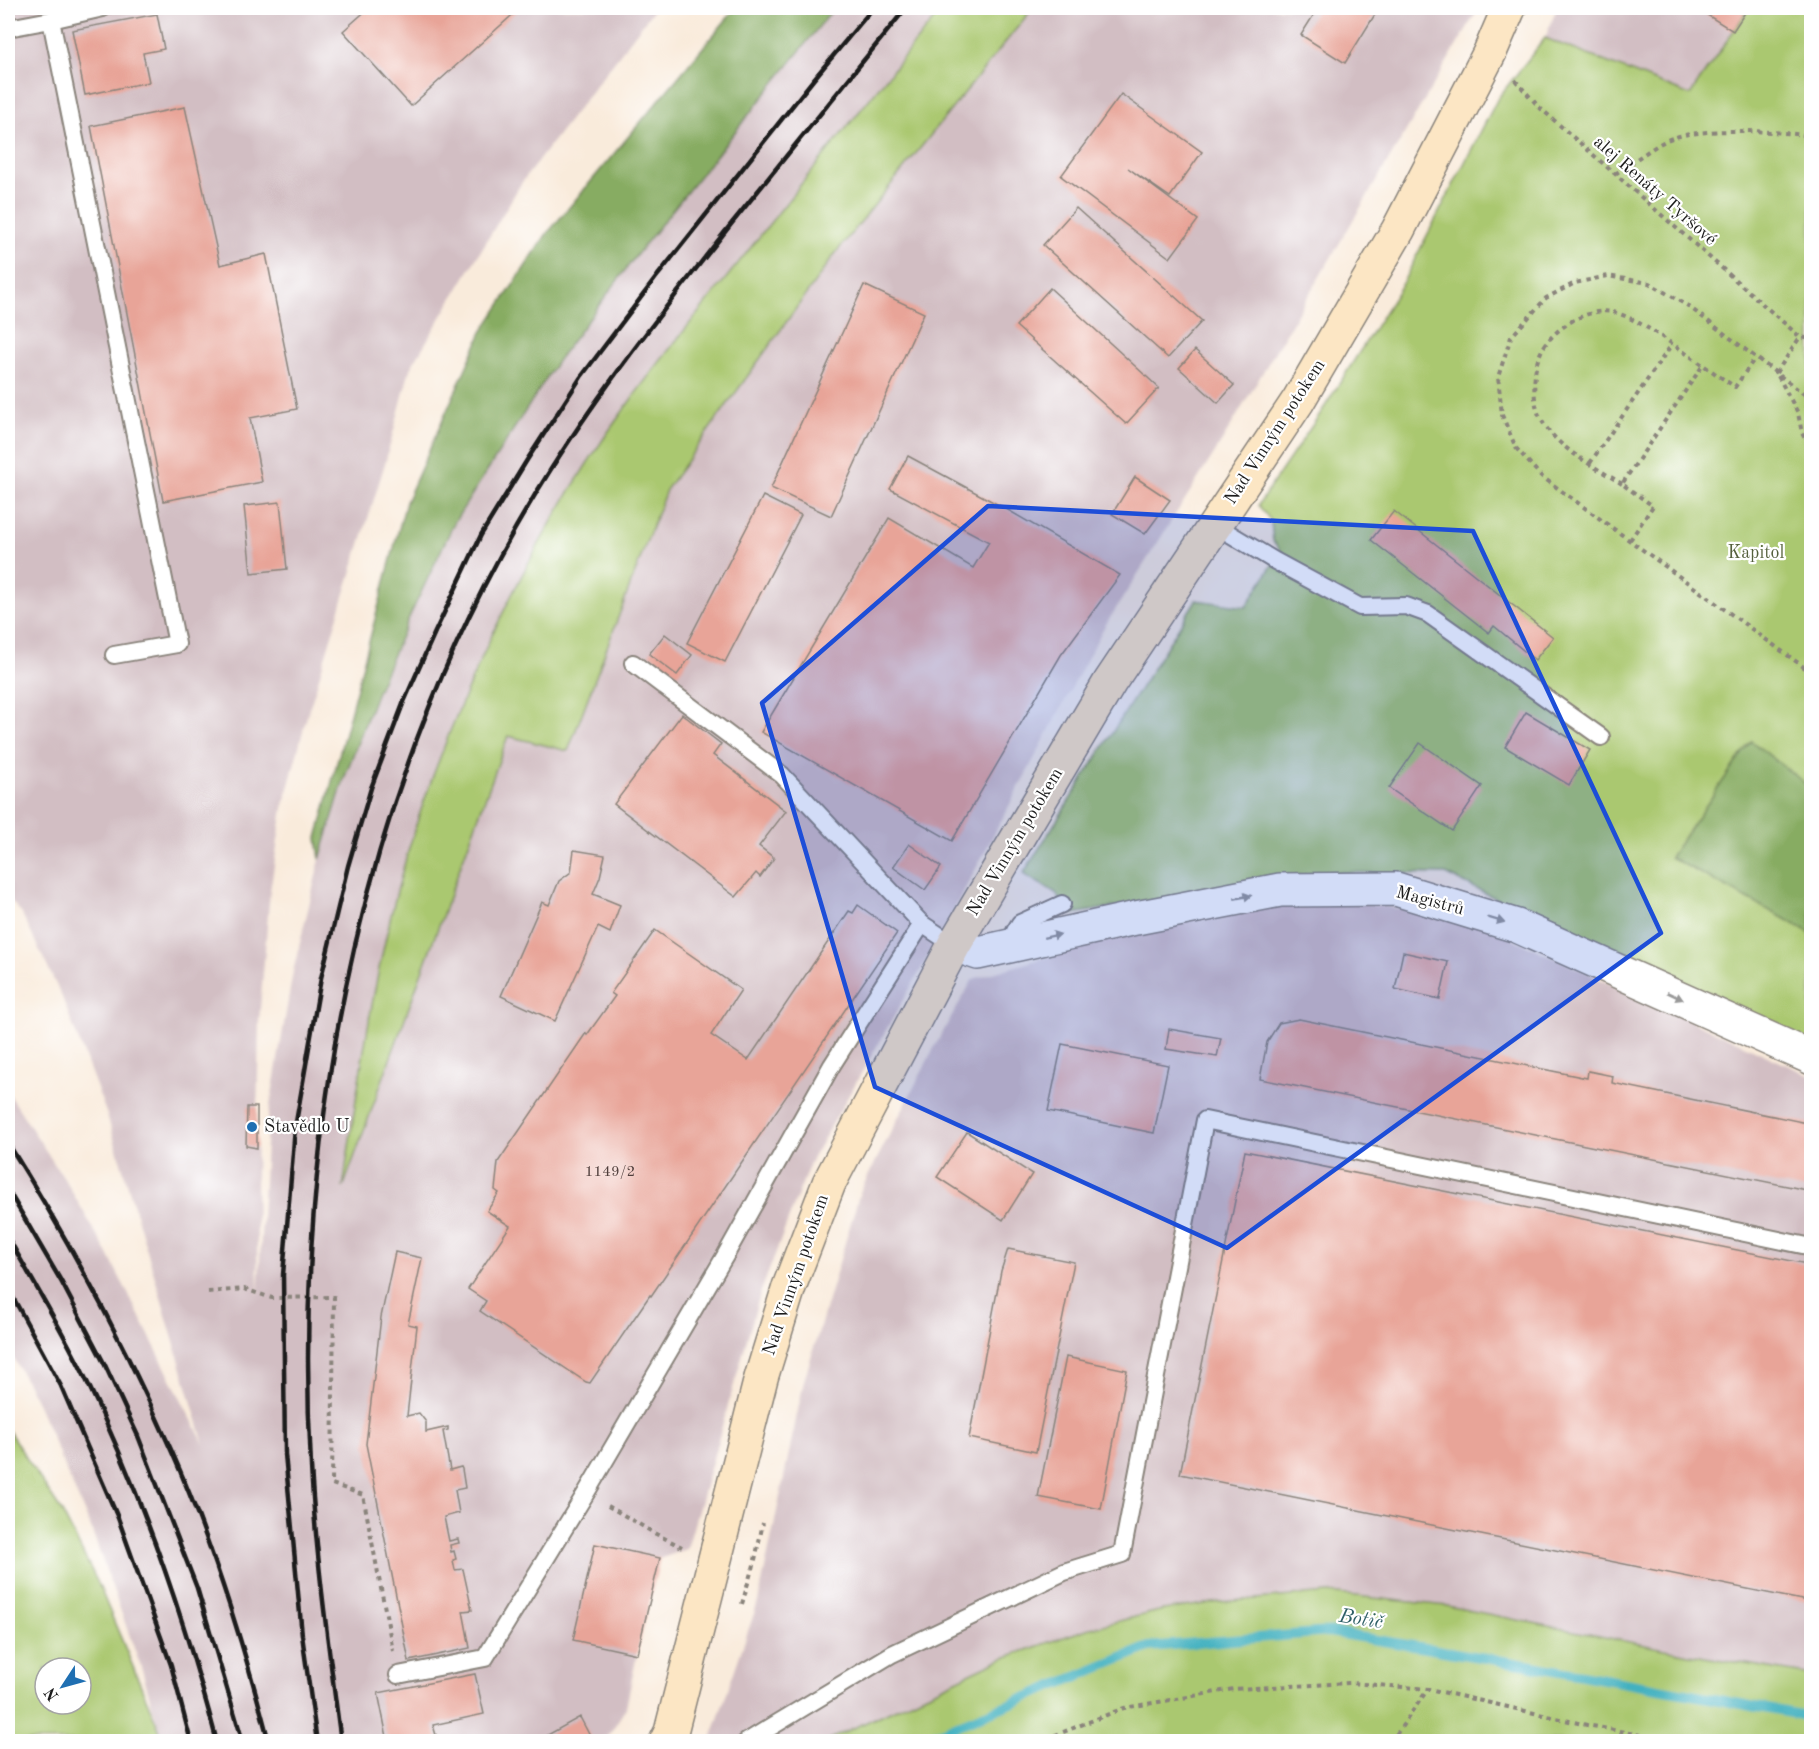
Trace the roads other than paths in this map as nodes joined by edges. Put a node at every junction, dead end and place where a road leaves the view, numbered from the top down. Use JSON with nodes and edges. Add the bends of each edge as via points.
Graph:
{"nodes":[{"id":1,"x":103,"y":8,"type":"edge"},
{"id":2,"x":1505,"y":9,"type":"edge"},
{"id":3,"x":51,"y":20,"type":"junction"},
{"id":4,"x":8,"y":28,"type":"edge"},
{"id":5,"x":1215,"y":525,"type":"junction"},
{"id":6,"x":114,"y":655,"type":"dead end"},
{"id":7,"x":633,"y":663,"type":"dead end"},
{"id":8,"x":1601,"y":737,"type":"dead end"},
{"id":9,"x":1062,"y":904,"type":"dead end"},
{"id":10,"x":922,"y":924,"type":"junction"},
{"id":11,"x":1016,"y":944,"type":"junction"},
{"id":12,"x":954,"y":945,"type":"junction"},
{"id":13,"x":1812,"y":1058,"type":"edge"},
{"id":14,"x":1812,"y":1247,"type":"edge"},
{"id":15,"x":398,"y":1675,"type":"road end"},
{"id":16,"x":666,"y":1742,"type":"edge"},
{"id":17,"x":746,"y":1742,"type":"edge"}],
"edges":[{"from":1,"to":3,"type":"lane"},
{"from":2,"to":5,"type":"street","name":"Nad Vinným potokem","via":[[1490,52],[1398,230],[1298,400]]},
{"from":3,"to":4,"type":"lane"},
{"from":3,"to":6,"type":"lane","via":[[177,644]]},
{"from":5,"to":8,"type":"lane","via":[[1360,607],[1406,606],[1428,614]]},
{"from":5,"to":12,"type":"street","name":"Nad Vinným potokem","via":[[1110,682]]},
{"from":7,"to":10,"type":"lane","via":[[782,775]]},
{"from":9,"to":11,"type":"lane","via":[[1020,923]]},
{"from":10,"to":12,"type":"lane"},
{"from":10,"to":15,"type":"lane","via":[[832,1065],[725,1256],[485,1658]]},
{"from":11,"to":12,"type":"street","name":"Magistrů","via":[[978,952]]},
{"from":11,"to":13,"type":"street","name":"Magistrů","one_way":true,"via":[[1280,890],[1396,889],[1517,926]]},
{"from":12,"to":16,"type":"street","name":"Nad Vinným potokem","via":[[829,1183],[789,1287],[761,1378]]},
{"from":14,"to":17,"type":"lane","via":[[1205,1120],[1122,1554],[1064,1572],[892,1654]]}]}
